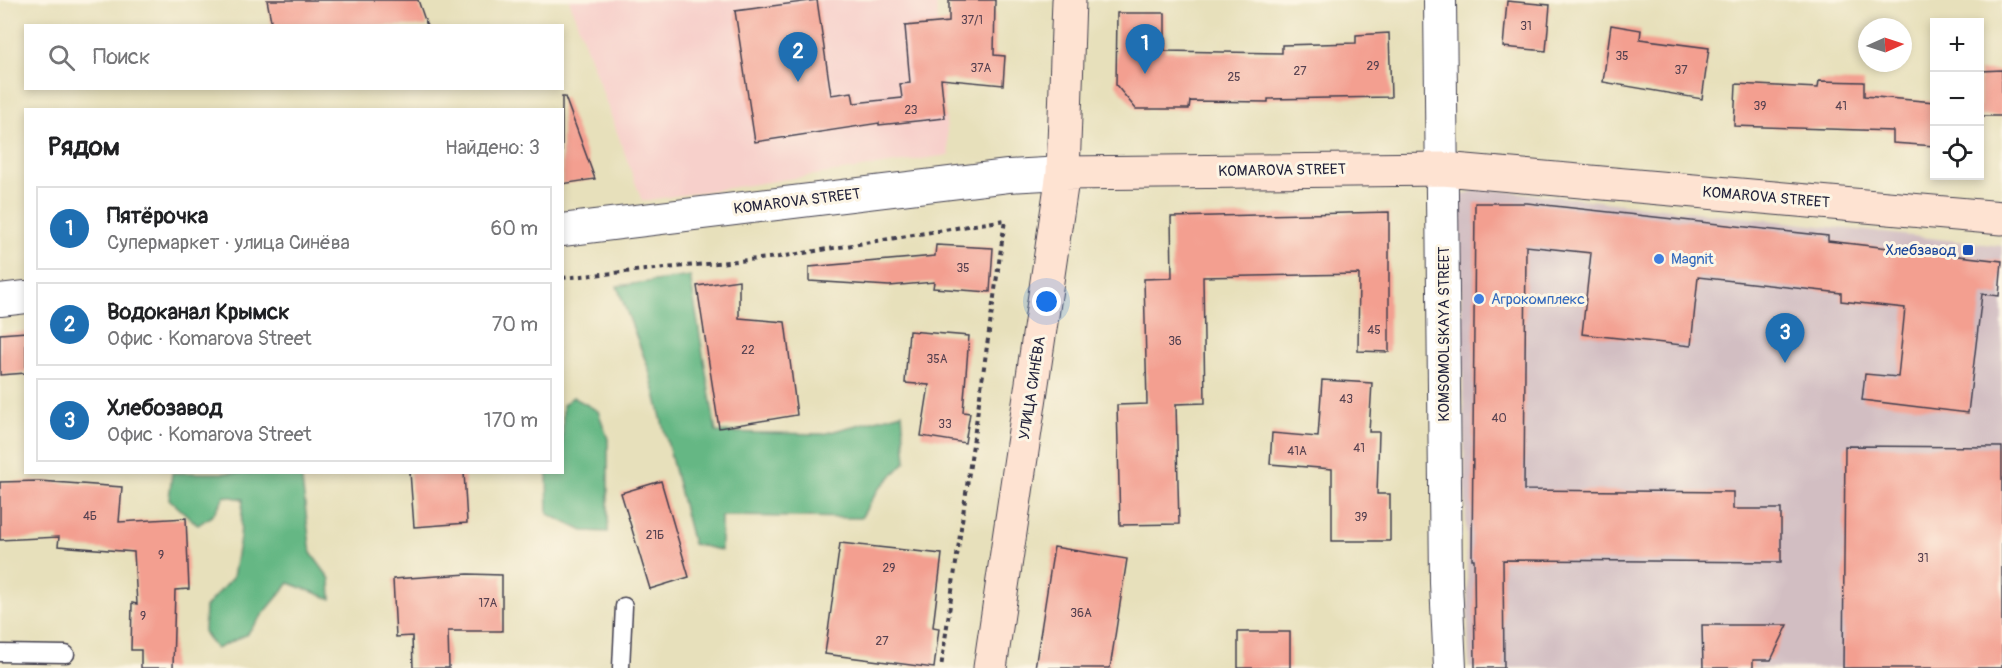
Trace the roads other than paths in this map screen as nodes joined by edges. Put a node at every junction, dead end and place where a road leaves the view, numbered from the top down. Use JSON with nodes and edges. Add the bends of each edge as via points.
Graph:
{"nodes":[{"id":1,"x":1069,"y":0,"type":"edge"},
{"id":2,"x":1440,"y":0,"type":"edge"},
{"id":3,"x":1443,"y":169,"type":"junction"},
{"id":4,"x":1063,"y":173,"type":"junction"},
{"id":5,"x":2002,"y":218,"type":"edge"},
{"id":6,"x":564,"y":230,"type":"edge"},
{"id":7,"x":24,"y":297,"type":"edge"},
{"id":8,"x":0,"y":300,"type":"edge"},
{"id":9,"x":624,"y":606,"type":"dead end"},
{"id":10,"x":0,"y":653,"type":"edge"},
{"id":11,"x":66,"y":654,"type":"dead end"},
{"id":12,"x":621,"y":668,"type":"edge"},
{"id":13,"x":990,"y":668,"type":"edge"},
{"id":14,"x":1450,"y":668,"type":"edge"}],
"edges":[{"from":1,"to":4,"type":"main road","name":"УЛИЦА СИНЁВА"},
{"from":2,"to":3,"type":"street","name":"KOMSOMOLSKAYA STREET"},
{"from":3,"to":4,"type":"main road","name":"KOMAROVA STREET"},
{"from":3,"to":5,"type":"main road","name":"KOMAROVA STREET"},
{"from":3,"to":14,"type":"street","name":"KOMSOMOLSKAYA STREET"},
{"from":4,"to":6,"type":"street","name":"KOMAROVA STREET","via":[[1008,176]]},
{"from":4,"to":13,"type":"main road","name":"УЛИЦА СИНЁВА"},
{"from":7,"to":8,"type":"street"},
{"from":9,"to":12,"type":"lane"},
{"from":10,"to":11,"type":"lane"}]}
